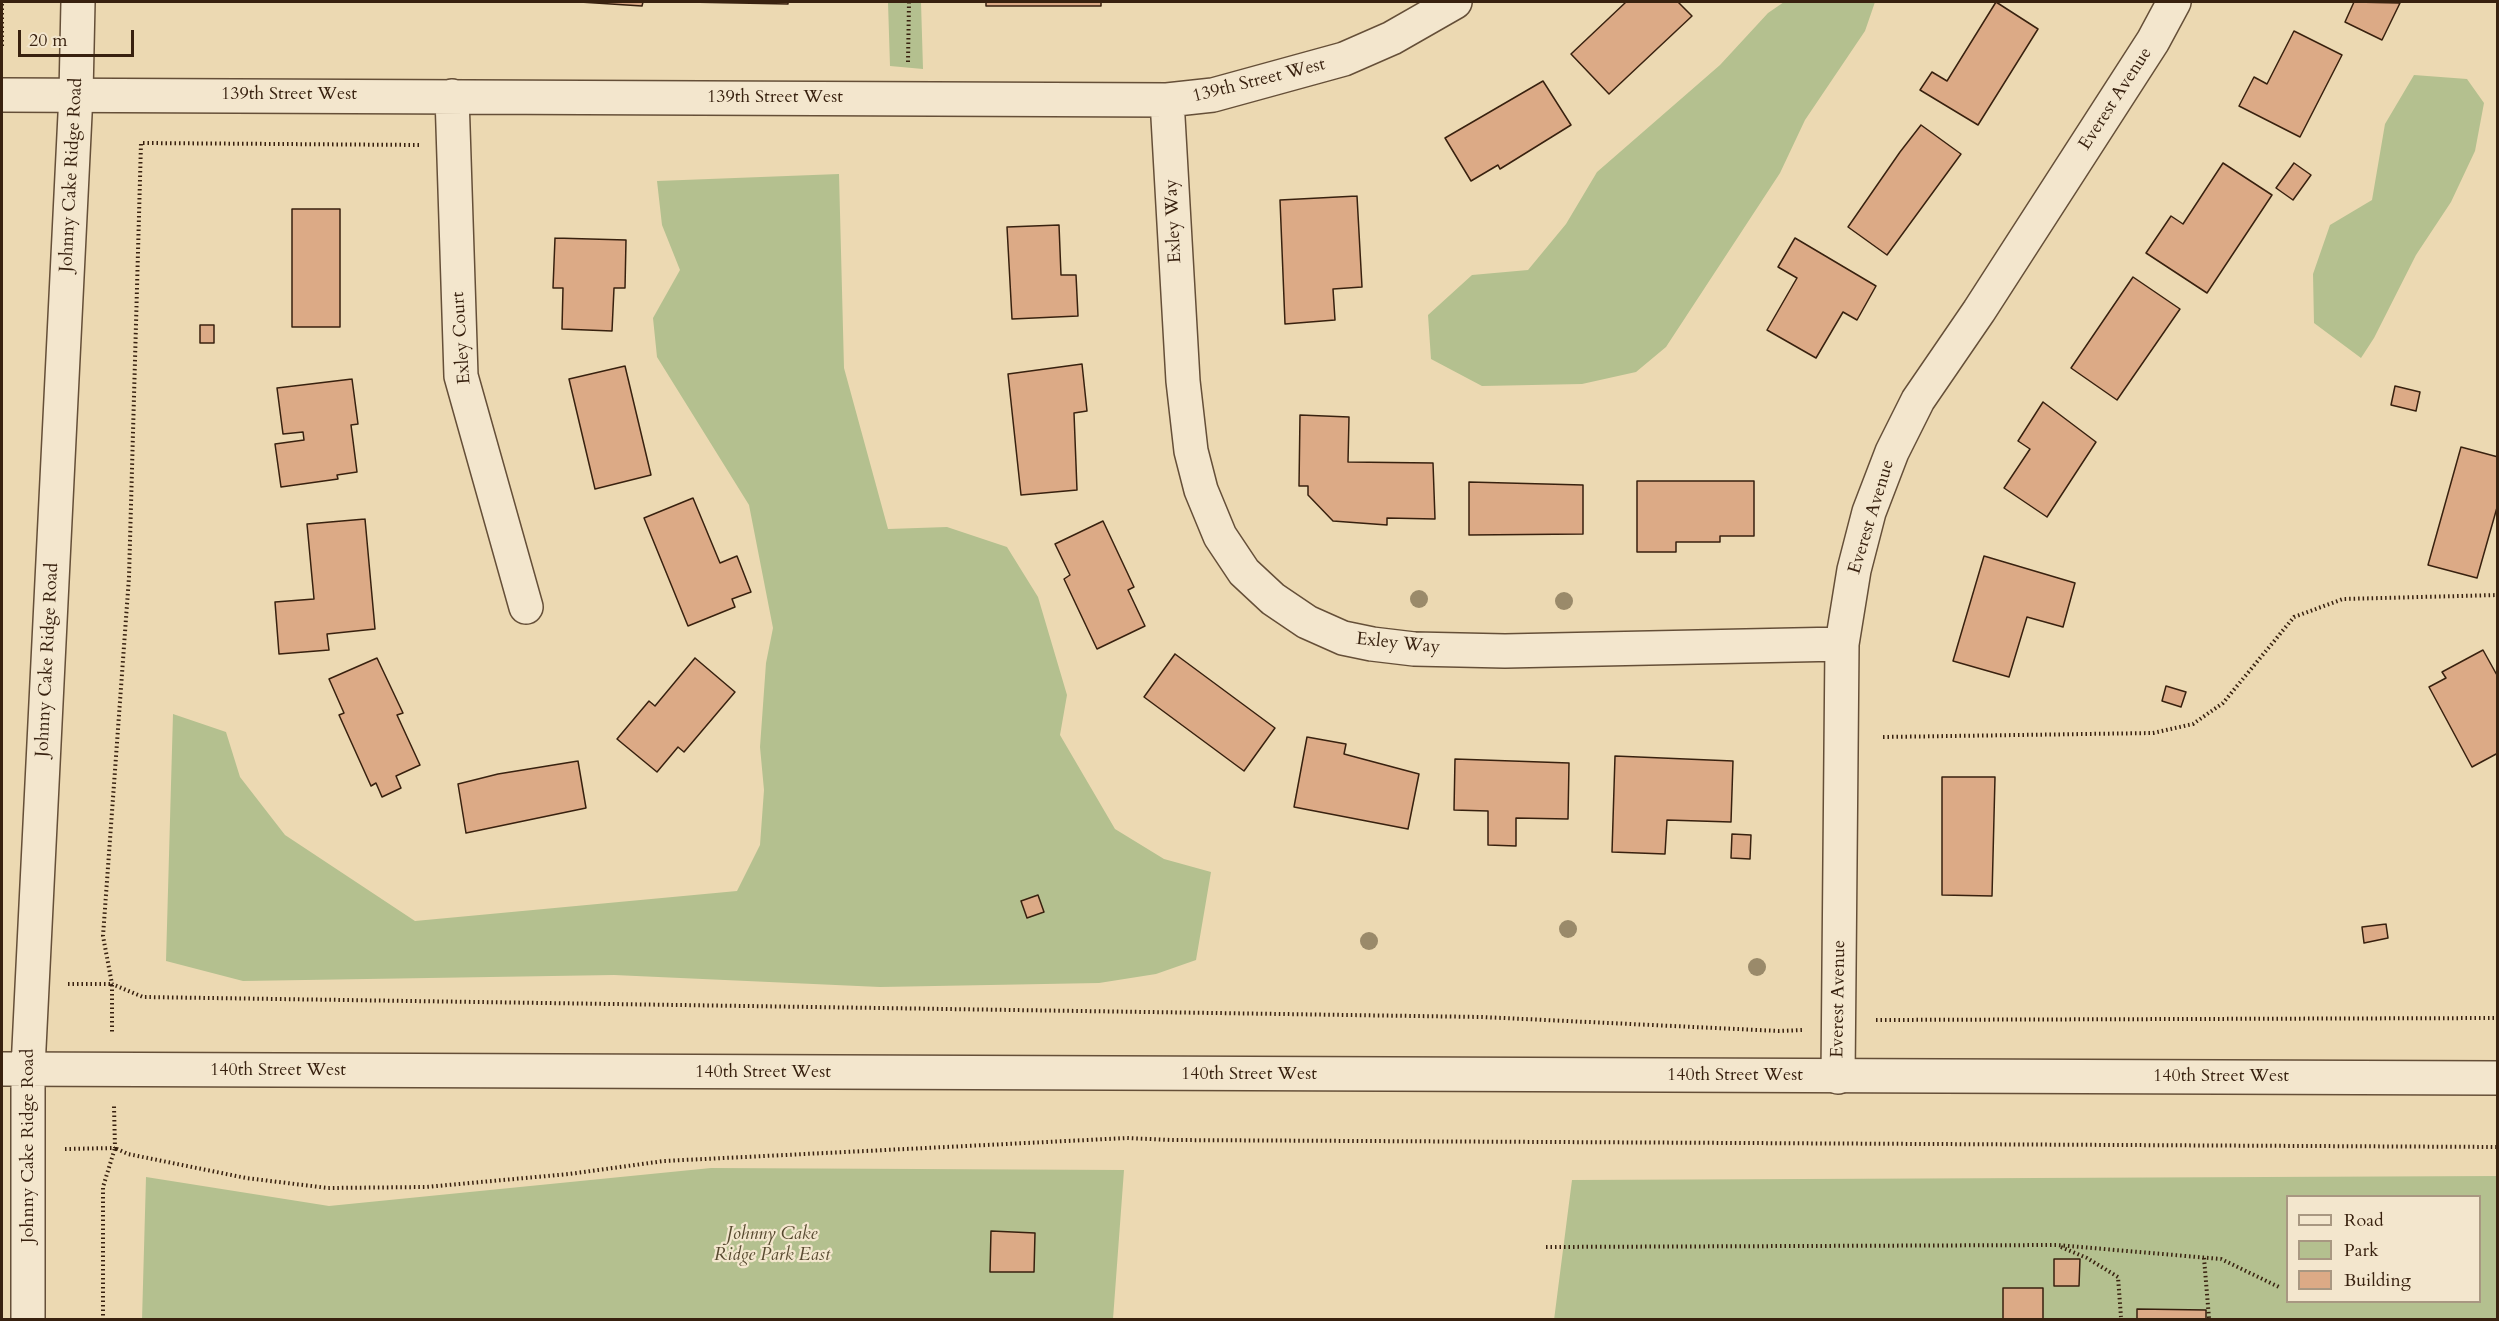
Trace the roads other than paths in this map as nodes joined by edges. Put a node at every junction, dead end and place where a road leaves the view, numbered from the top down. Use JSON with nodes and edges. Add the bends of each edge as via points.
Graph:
{"nodes":[{"id":1,"x":78,"y":2,"type":"edge"},
{"id":2,"x":1455,"y":2,"type":"edge"},
{"id":3,"x":2174,"y":2,"type":"edge"},
{"id":4,"x":76,"y":94,"type":"junction"},
{"id":5,"x":2,"y":95,"type":"edge"},
{"id":6,"x":452,"y":96,"type":"junction"},
{"id":7,"x":1167,"y":100,"type":"junction"},
{"id":8,"x":526,"y":607,"type":"dead end"},
{"id":9,"x":1842,"y":644,"type":"junction"},
{"id":10,"x":15,"y":1069,"type":"edge"},
{"id":11,"x":1838,"y":1077,"type":"junction"},
{"id":12,"x":2498,"y":1078,"type":"edge"},
{"id":13,"x":28,"y":1320,"type":"edge"}],
"edges":[{"from":1,"to":4,"type":"street","name":"Johnny Cake Ridge Road"},
{"from":2,"to":7,"type":"street","name":"139th Street West","via":[[1392,38],[1344,59],[1213,95]]},
{"from":3,"to":9,"type":"street","name":"Everest Avenue","via":[[2135,69],[1918,400],[1869,512],[1854,570]]},
{"from":4,"to":5,"type":"street","name":"139th Street West"},
{"from":4,"to":6,"type":"street","name":"139th Street West"},
{"from":4,"to":10,"type":"street","name":"Johnny Cake Ridge Road"},
{"from":6,"to":7,"type":"street","name":"139th Street West"},
{"from":6,"to":8,"type":"street","name":"Exley Court","via":[[461,376]]},
{"from":7,"to":9,"type":"street","name":"Exley Way","via":[[1183,381],[1191,451],[1201,490],[1220,536],[1244,572],[1273,599],[1307,622],[1343,638],[1414,649],[1505,651]]},
{"from":9,"to":11,"type":"street","name":"Everest Avenue"},
{"from":10,"to":11,"type":"street","name":"140th Street West"},
{"from":10,"to":13,"type":"street","name":"Johnny Cake Ridge Road"},
{"from":11,"to":12,"type":"street","name":"140th Street West"}]}
